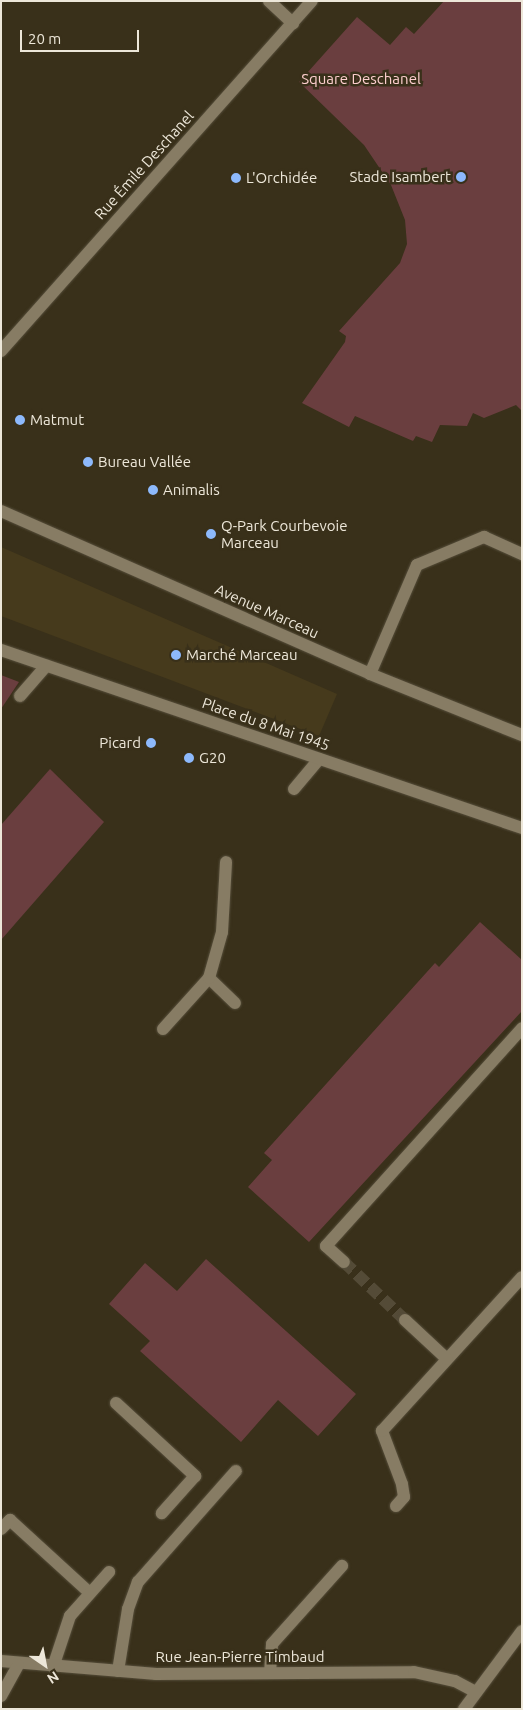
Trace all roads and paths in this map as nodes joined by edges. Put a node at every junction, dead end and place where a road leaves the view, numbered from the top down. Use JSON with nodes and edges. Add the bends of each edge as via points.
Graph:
{"nodes":[{"id":1,"x":269,"y":1,"type":"edge"},
{"id":2,"x":312,"y":1,"type":"edge"},
{"id":3,"x":293,"y":23,"type":"junction"},
{"id":4,"x":1,"y":351,"type":"edge"},
{"id":5,"x":1,"y":511,"type":"edge"},
{"id":6,"x":522,"y":554,"type":"edge"},
{"id":7,"x":1,"y":650,"type":"edge"},
{"id":8,"x":46,"y":666,"type":"junction"},
{"id":9,"x":370,"y":674,"type":"junction"},
{"id":10,"x":20,"y":696,"type":"dead end"},
{"id":11,"x":522,"y":735,"type":"edge"},
{"id":12,"x":319,"y":759,"type":"junction"},
{"id":13,"x":294,"y":788,"type":"dead end"},
{"id":14,"x":522,"y":828,"type":"edge"},
{"id":15,"x":226,"y":862,"type":"dead end"},
{"id":16,"x":209,"y":978,"type":"junction"},
{"id":17,"x":235,"y":1003,"type":"dead end"},
{"id":18,"x":162,"y":1028,"type":"dead end"},
{"id":19,"x":522,"y":1028,"type":"edge"},
{"id":20,"x":344,"y":1262,"type":"tunnel mouth"},
{"id":21,"x":522,"y":1277,"type":"edge"},
{"id":22,"x":405,"y":1320,"type":"tunnel mouth"},
{"id":23,"x":447,"y":1359,"type":"junction"},
{"id":24,"x":116,"y":1403,"type":"dead end"},
{"id":25,"x":236,"y":1471,"type":"dead end"},
{"id":26,"x":396,"y":1506,"type":"dead end"},
{"id":27,"x":162,"y":1513,"type":"dead end"},
{"id":28,"x":1,"y":1529,"type":"edge"},
{"id":29,"x":342,"y":1566,"type":"dead end"},
{"id":30,"x":109,"y":1572,"type":"dead end"},
{"id":31,"x":90,"y":1593,"type":"junction"},
{"id":32,"x":522,"y":1631,"type":"edge"},
{"id":33,"x":1,"y":1660,"type":"edge"},
{"id":34,"x":18,"y":1665,"type":"junction"},
{"id":35,"x":53,"y":1667,"type":"junction"},
{"id":36,"x":118,"y":1671,"type":"junction"},
{"id":37,"x":270,"y":1673,"type":"junction"},
{"id":38,"x":3,"y":1690,"type":"edge"},
{"id":39,"x":476,"y":1692,"type":"junction"},
{"id":40,"x":464,"y":1709,"type":"edge"}],
"edges":[{"from":1,"to":3,"type":"street"},
{"from":2,"to":3,"type":"street","name":"Rue Émile Deschanel"},
{"from":3,"to":4,"type":"street","name":"Rue Émile Deschanel"},
{"from":5,"to":9,"type":"street","name":"Avenue Marceau"},
{"from":6,"to":9,"type":"street","via":[[484,536],[417,565]]},
{"from":7,"to":8,"type":"street","name":"Place du 8 Mai 1945"},
{"from":8,"to":10,"type":"street"},
{"from":8,"to":12,"type":"street","name":"Place du 8 Mai 1945"},
{"from":9,"to":11,"type":"street","name":"Avenue Marceau"},
{"from":12,"to":13,"type":"street"},
{"from":12,"to":14,"type":"street","name":"Place du 8 Mai 1945"},
{"from":15,"to":16,"type":"street","via":[[222,932]]},
{"from":16,"to":17,"type":"street"},
{"from":16,"to":18,"type":"street"},
{"from":19,"to":20,"type":"street","via":[[326,1246]]},
{"from":21,"to":23,"type":"street"},
{"from":22,"to":23,"type":"street"},
{"from":23,"to":26,"type":"street","via":[[382,1431],[402,1484],[404,1497]]},
{"from":24,"to":27,"type":"street","via":[[195,1476]]},
{"from":25,"to":36,"type":"street","via":[[138,1582],[128,1610]]},
{"from":28,"to":31,"type":"street","via":[[10,1520]]},
{"from":29,"to":37,"type":"street","via":[[272,1644]]},
{"from":30,"to":31,"type":"street"},
{"from":31,"to":35,"type":"street","via":[[70,1616]]},
{"from":32,"to":39,"type":"street"},
{"from":33,"to":34,"type":"street","name":"Rue Jean-Pierre Timbaud"},
{"from":34,"to":35,"type":"street","name":"Rue Jean-Pierre Timbaud"},
{"from":34,"to":38,"type":"street"},
{"from":35,"to":36,"type":"street","name":"Rue Jean-Pierre Timbaud"},
{"from":36,"to":37,"type":"street","name":"Rue Jean-Pierre Timbaud"},
{"from":37,"to":39,"type":"street","name":"Rue Jean-Pierre Timbaud","via":[[414,1672],[447,1679]]},
{"from":39,"to":40,"type":"street"}]}
